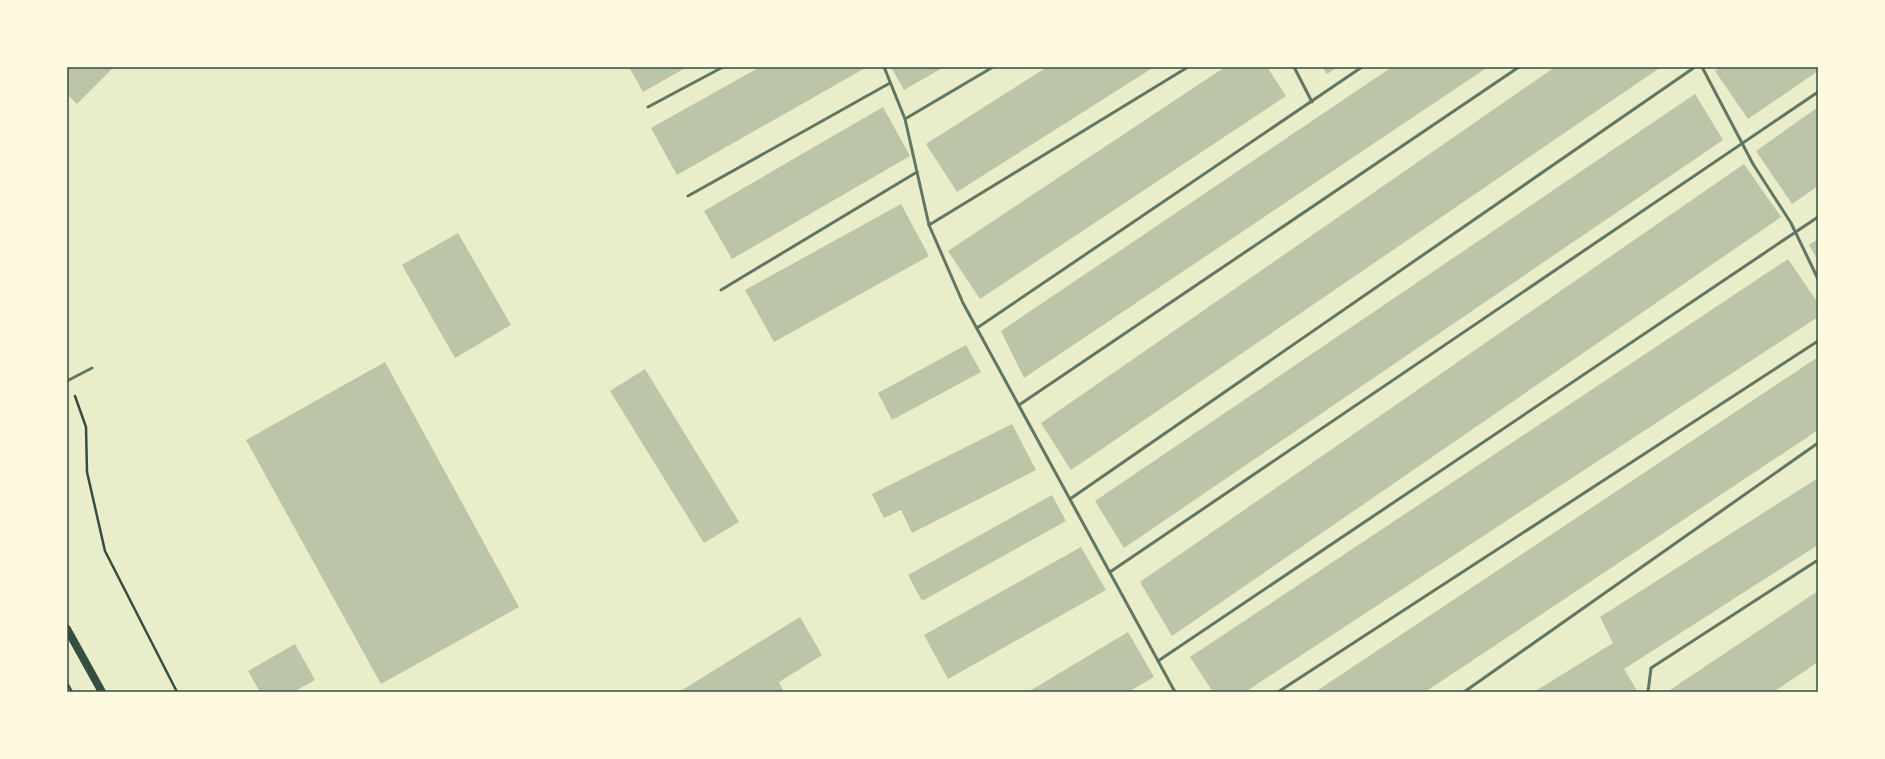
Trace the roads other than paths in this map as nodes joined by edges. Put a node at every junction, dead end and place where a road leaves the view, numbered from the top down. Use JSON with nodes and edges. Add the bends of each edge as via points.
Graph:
{"nodes":[{"id":1,"x":723,"y":67,"type":"edge"},
{"id":2,"x":884,"y":67,"type":"edge"},
{"id":3,"x":993,"y":67,"type":"edge"},
{"id":4,"x":1188,"y":67,"type":"edge"},
{"id":5,"x":1294,"y":67,"type":"edge"},
{"id":6,"x":1362,"y":67,"type":"edge"},
{"id":7,"x":1519,"y":67,"type":"edge"},
{"id":8,"x":1695,"y":67,"type":"edge"},
{"id":9,"x":1702,"y":67,"type":"edge"},
{"id":10,"x":890,"y":83,"type":"junction"},
{"id":11,"x":1818,"y":92,"type":"edge"},
{"id":12,"x":1312,"y":102,"type":"junction"},
{"id":13,"x":648,"y":107,"type":"dead end"},
{"id":14,"x":905,"y":119,"type":"junction"},
{"id":15,"x":1742,"y":145,"type":"junction"},
{"id":16,"x":917,"y":172,"type":"junction"},
{"id":17,"x":688,"y":196,"type":"dead end"},
{"id":18,"x":1818,"y":217,"type":"edge"},
{"id":19,"x":929,"y":225,"type":"junction"},
{"id":20,"x":1795,"y":232,"type":"junction"},
{"id":21,"x":1818,"y":279,"type":"edge"},
{"id":22,"x":721,"y":290,"type":"dead end"},
{"id":23,"x":977,"y":328,"type":"junction"},
{"id":24,"x":1818,"y":341,"type":"edge"},
{"id":25,"x":92,"y":368,"type":"dead end"},
{"id":26,"x":68,"y":381,"type":"edge"},
{"id":27,"x":1019,"y":405,"type":"junction"},
{"id":28,"x":1818,"y":443,"type":"edge"},
{"id":29,"x":1070,"y":499,"type":"junction"},
{"id":30,"x":1818,"y":560,"type":"edge"},
{"id":31,"x":1110,"y":572,"type":"junction"},
{"id":32,"x":67,"y":629,"type":"edge"},
{"id":33,"x":1158,"y":661,"type":"junction"},
{"id":34,"x":102,"y":692,"type":"edge"},
{"id":35,"x":1175,"y":692,"type":"edge"},
{"id":36,"x":1278,"y":692,"type":"edge"},
{"id":37,"x":1464,"y":692,"type":"edge"},
{"id":38,"x":1648,"y":692,"type":"edge"}],
"edges":[{"from":1,"to":13,"type":"lane"},
{"from":2,"to":10,"type":"lane"},
{"from":3,"to":14,"type":"lane"},
{"from":4,"to":19,"type":"lane"},
{"from":5,"to":12,"type":"lane"},
{"from":6,"to":12,"type":"lane"},
{"from":7,"to":27,"type":"lane"},
{"from":8,"to":29,"type":"lane"},
{"from":9,"to":15,"type":"lane"},
{"from":10,"to":14,"type":"lane"},
{"from":10,"to":17,"type":"lane"},
{"from":11,"to":15,"type":"lane"},
{"from":12,"to":23,"type":"lane"},
{"from":14,"to":16,"type":"lane"},
{"from":15,"to":20,"type":"lane"},
{"from":15,"to":31,"type":"lane"},
{"from":16,"to":19,"type":"lane"},
{"from":16,"to":22,"type":"lane"},
{"from":18,"to":20,"type":"lane"},
{"from":19,"to":23,"type":"lane","via":[[963,303]]},
{"from":20,"to":21,"type":"lane"},
{"from":20,"to":33,"type":"lane"},
{"from":23,"to":27,"type":"lane"},
{"from":24,"to":36,"type":"lane"},
{"from":25,"to":26,"type":"lane"},
{"from":27,"to":29,"type":"lane"},
{"from":28,"to":37,"type":"lane"},
{"from":29,"to":31,"type":"lane"},
{"from":30,"to":38,"type":"lane","via":[[1651,668]]},
{"from":31,"to":33,"type":"lane"},
{"from":32,"to":34,"type":"main road"},
{"from":33,"to":35,"type":"lane"}]}
